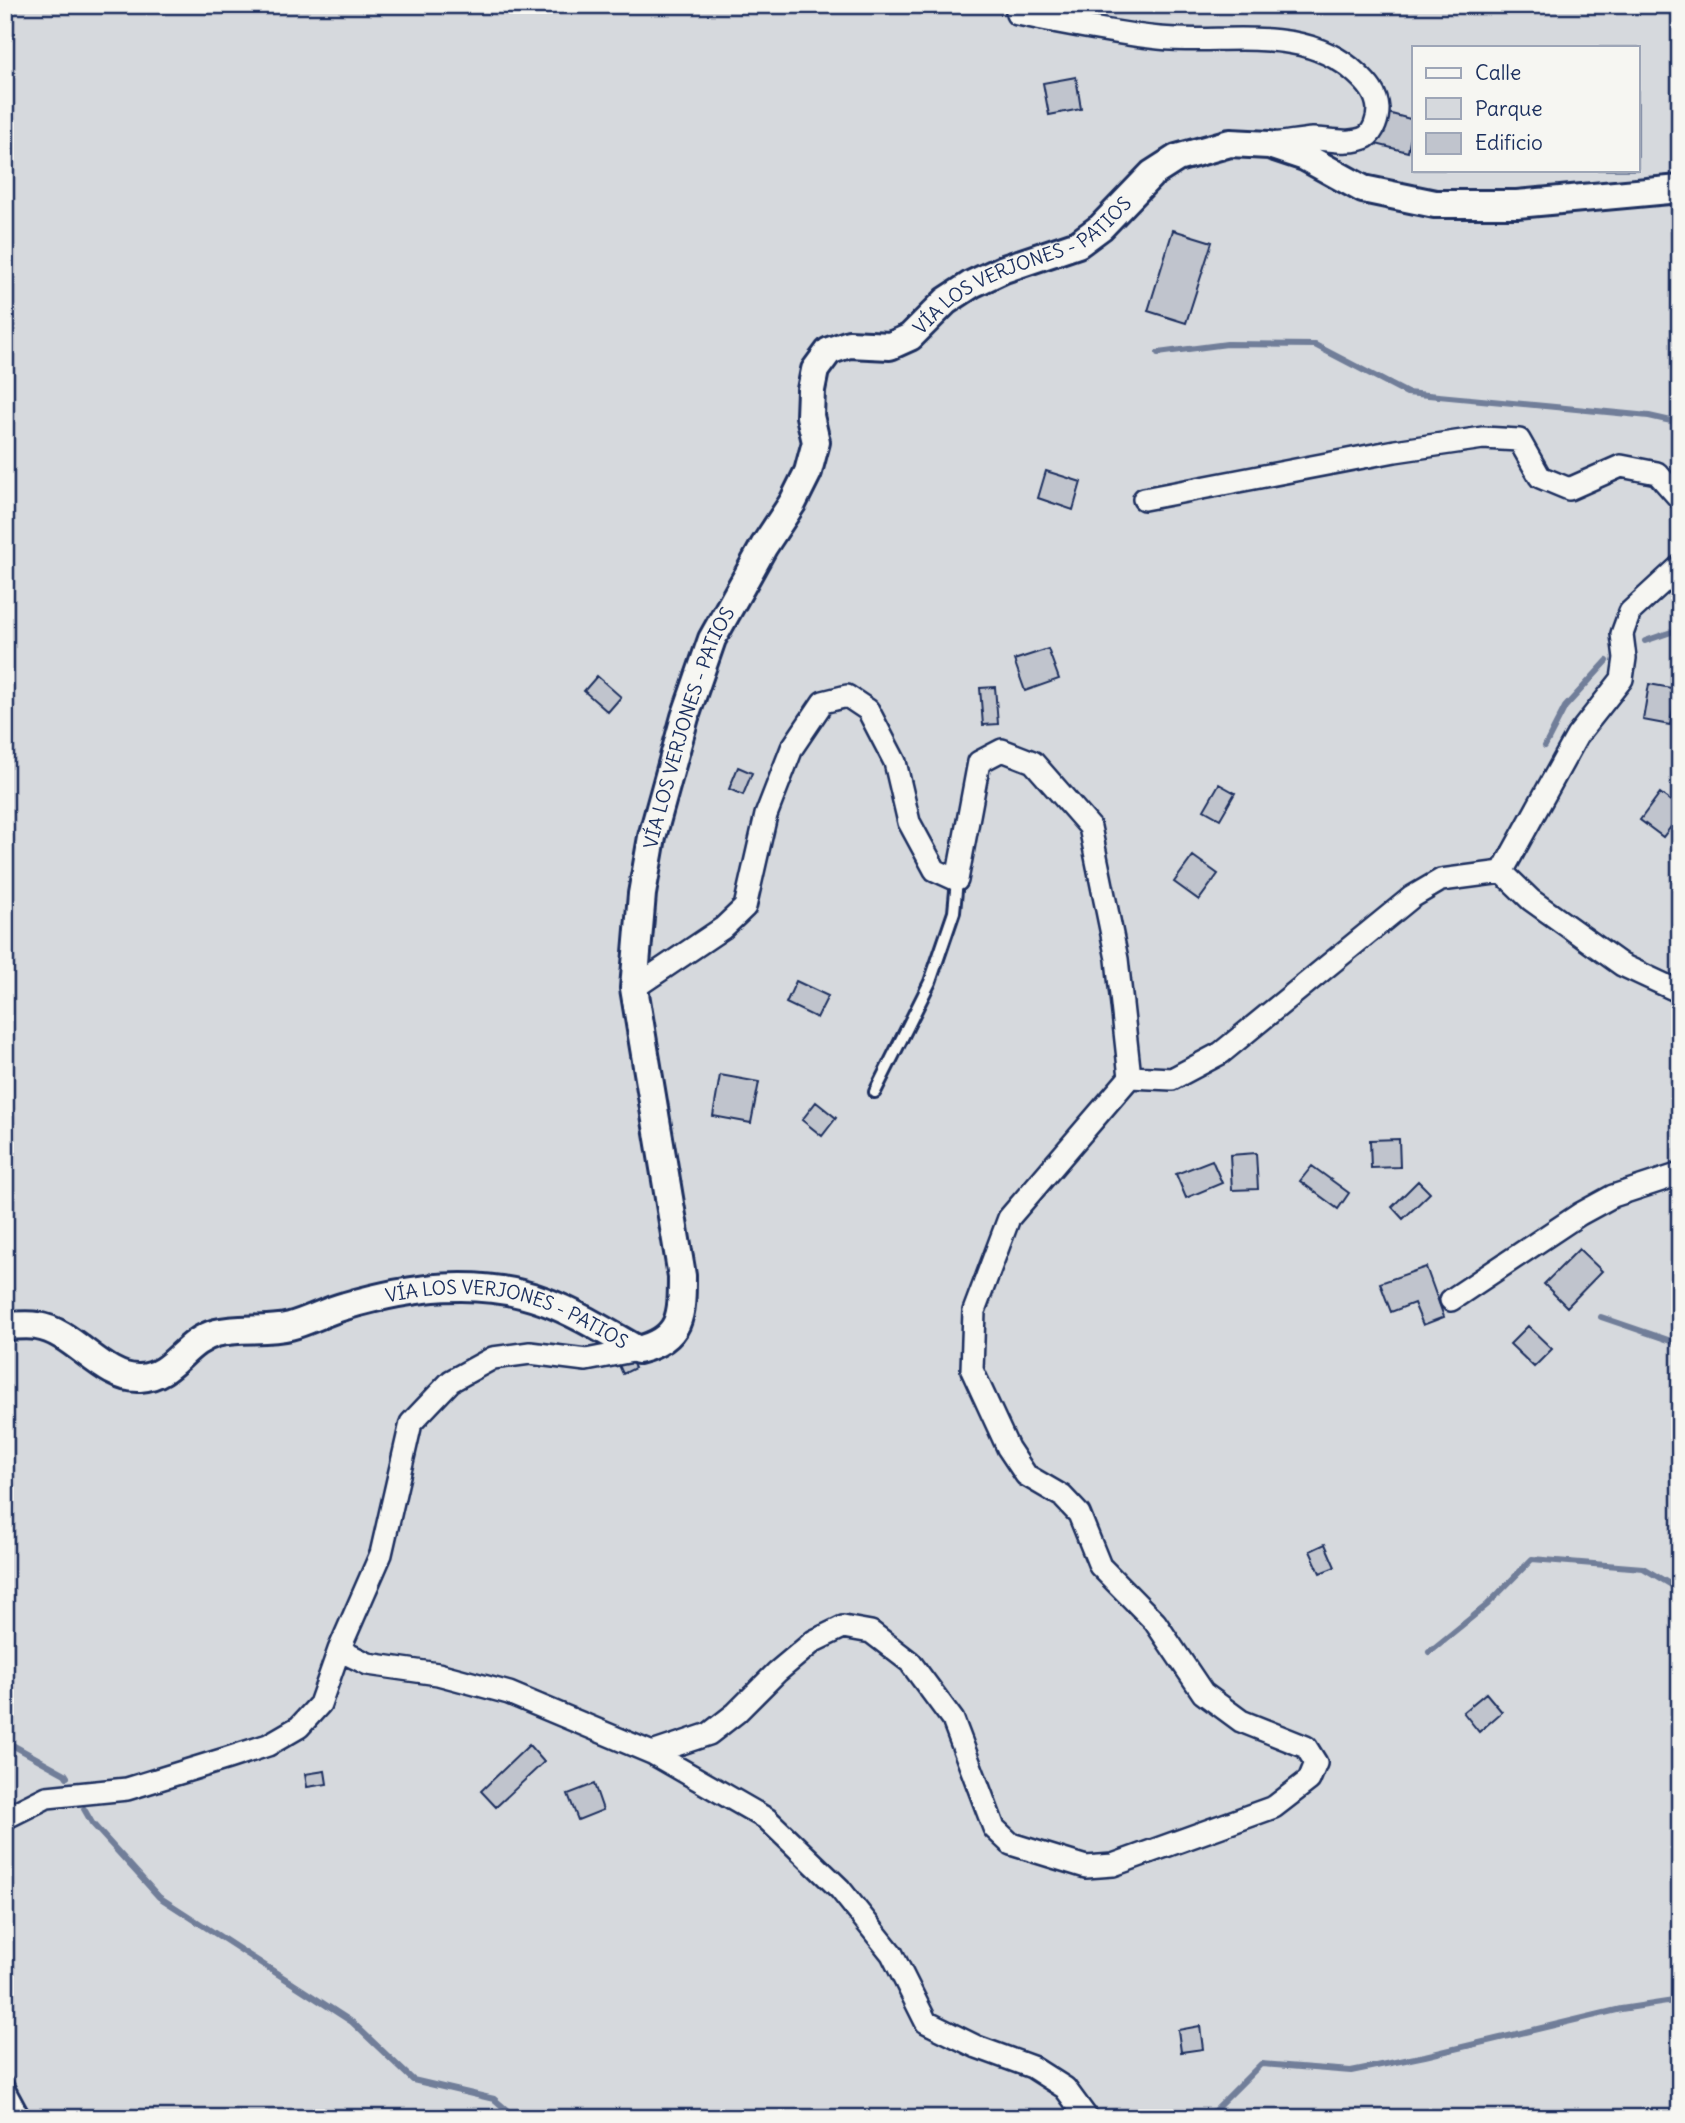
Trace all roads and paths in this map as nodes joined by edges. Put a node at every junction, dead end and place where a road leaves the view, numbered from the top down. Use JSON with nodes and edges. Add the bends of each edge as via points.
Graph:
{"nodes":[{"id":1,"x":1017,"y":14,"type":"dead end"},
{"id":2,"x":1269,"y":145,"type":"junction"},
{"id":3,"x":1680,"y":189,"type":"edge"},
{"id":4,"x":1144,"y":499,"type":"dead end"},
{"id":5,"x":1680,"y":499,"type":"edge"},
{"id":6,"x":1680,"y":566,"type":"edge"},
{"id":7,"x":1502,"y":872,"type":"junction"},
{"id":8,"x":957,"y":880,"type":"junction"},
{"id":9,"x":634,"y":988,"type":"junction"},
{"id":10,"x":1680,"y":992,"type":"edge"},
{"id":11,"x":1130,"y":1077,"type":"junction"},
{"id":12,"x":875,"y":1092,"type":"dead end"},
{"id":13,"x":1680,"y":1174,"type":"edge"},
{"id":14,"x":1451,"y":1300,"type":"dead end"},
{"id":15,"x":5,"y":1326,"type":"edge"},
{"id":16,"x":639,"y":1350,"type":"junction"},
{"id":17,"x":339,"y":1650,"type":"junction"},
{"id":18,"x":652,"y":1753,"type":"junction"},
{"id":19,"x":5,"y":1818,"type":"edge"},
{"id":20,"x":5,"y":2081,"type":"edge"},
{"id":21,"x":25,"y":2118,"type":"edge"},
{"id":22,"x":1087,"y":2118,"type":"edge"}],
"edges":[{"from":1,"to":2,"type":"street","via":[[1161,38],[1286,41],[1341,60],[1375,94],[1376,125],[1366,137]]},
{"from":2,"to":3,"type":"street","name":"VÍA LOS VERJONES - PATIOS","via":[[1305,157],[1363,189],[1435,204],[1517,204]]},
{"from":2,"to":9,"type":"street","name":"VÍA LOS VERJONES - PATIOS","via":[[1230,143],[1177,158],[1152,174],[1078,244],[972,284],[946,301],[910,337],[890,346],[849,344],[829,351],[815,370],[811,390],[816,442],[808,472],[712,639],[685,717],[652,837]]},
{"from":4,"to":5,"type":"street","via":[[1483,438],[1520,440],[1540,477],[1569,489],[1621,466],[1657,473]]},
{"from":6,"to":7,"type":"street","via":[[1630,612],[1622,635],[1622,679],[1577,736]]},
{"from":7,"to":10,"type":"street","via":[[1531,900],[1622,965]]},
{"from":7,"to":11,"type":"street","via":[[1441,880],[1412,897],[1221,1054],[1172,1079]]},
{"from":8,"to":9,"type":"street","via":[[935,870],[909,822],[895,762],[868,710],[847,696],[823,702],[792,748],[766,815],[746,907],[723,928]]},
{"from":8,"to":11,"type":"street","via":[[979,762],[1002,750],[1033,762],[1090,827],[1117,959]]},
{"from":8,"to":12,"type":"lane","via":[[954,912],[930,982]]},
{"from":9,"to":16,"type":"street","name":"VÍA LOS VERJONES - PATIOS","via":[[682,1276],[682,1313],[674,1329],[654,1346]]},
{"from":11,"to":18,"type":"street","via":[[1009,1219],[974,1311],[972,1370],[1008,1448],[1026,1475],[1062,1496],[1079,1514],[1100,1566],[1155,1622],[1203,1693],[1241,1721],[1306,1747],[1316,1763],[1308,1780],[1274,1807],[1113,1865],[1086,1867],[1011,1844],[994,1828],[953,1720],[909,1662],[871,1632],[843,1628],[814,1641],[709,1734]]},
{"from":13,"to":14,"type":"street","via":[[1613,1196],[1580,1214]]},
{"from":15,"to":16,"type":"street","name":"VÍA LOS VERJONES - PATIOS","via":[[38,1326],[62,1336],[118,1374],[139,1378],[159,1374],[201,1338],[220,1332],[289,1326],[390,1294],[440,1286],[485,1287],[546,1301]]},
{"from":16,"to":17,"type":"street","via":[[586,1360],[530,1353],[493,1358],[451,1381],[411,1423],[381,1554]]},
{"from":17,"to":18,"type":"street","via":[[368,1664],[438,1674],[509,1693]]},
{"from":17,"to":19,"type":"street","via":[[320,1704],[299,1727],[268,1745],[127,1789],[47,1797]]},
{"from":18,"to":22,"type":"street","via":[[766,1819],[840,1889],[892,1954],[926,2022],[1032,2067],[1065,2088]]},
{"from":20,"to":21,"type":"lane"}]}
